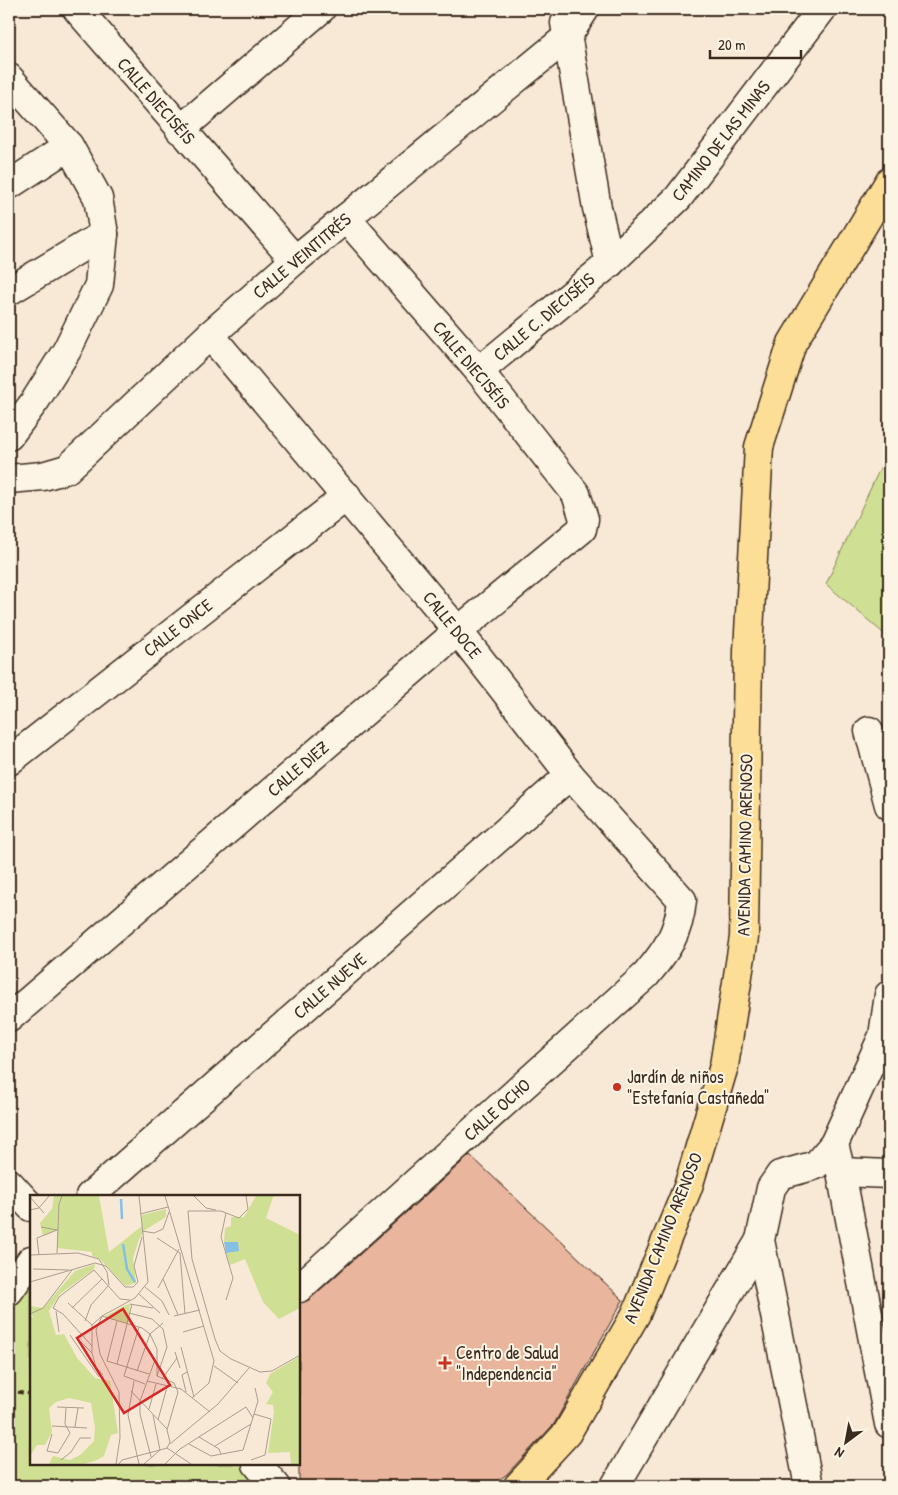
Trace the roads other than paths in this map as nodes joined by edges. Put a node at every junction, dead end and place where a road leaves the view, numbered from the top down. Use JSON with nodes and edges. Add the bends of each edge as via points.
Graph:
{"nodes":[{"id":1,"x":77,"y":9,"type":"edge"},
{"id":2,"x":321,"y":9,"type":"edge"},
{"id":3,"x":562,"y":9,"type":"edge"},
{"id":4,"x":585,"y":9,"type":"edge"},
{"id":5,"x":822,"y":9,"type":"edge"},
{"id":6,"x":568,"y":37,"type":"junction"},
{"id":7,"x":9,"y":78,"type":"edge"},
{"id":8,"x":180,"y":130,"type":"junction"},
{"id":9,"x":70,"y":146,"type":"junction"},
{"id":10,"x":889,"y":182,"type":"edge"},
{"id":11,"x":9,"y":186,"type":"edge"},
{"id":12,"x":346,"y":218,"type":"junction"},
{"id":13,"x":104,"y":234,"type":"junction"},
{"id":14,"x":295,"y":260,"type":"junction"},
{"id":15,"x":610,"y":263,"type":"junction"},
{"id":16,"x":9,"y":291,"type":"edge"},
{"id":17,"x":210,"y":335,"type":"junction"},
{"id":18,"x":479,"y":371,"type":"junction"},
{"id":19,"x":9,"y":436,"type":"edge"},
{"id":20,"x":9,"y":479,"type":"edge"},
{"id":21,"x":347,"y":496,"type":"junction"},
{"id":22,"x":584,"y":519,"type":"joint"},
{"id":23,"x":458,"y":631,"type":"junction"},
{"id":24,"x":869,"y":731,"type":"dead end"},
{"id":25,"x":9,"y":761,"type":"edge"},
{"id":26,"x":570,"y":775,"type":"junction"},
{"id":27,"x":889,"y":805,"type":"edge"},
{"id":28,"x":680,"y":920,"type":"joint"},
{"id":29,"x":889,"y":995,"type":"edge"},
{"id":30,"x":9,"y":1018,"type":"edge"},
{"id":31,"x":834,"y":1144,"type":"junction"},
{"id":32,"x":842,"y":1172,"type":"junction"},
{"id":33,"x":889,"y":1174,"type":"edge"},
{"id":34,"x":9,"y":1183,"type":"edge"},
{"id":35,"x":91,"y":1195,"type":"edge"},
{"id":36,"x":30,"y":1206,"type":"edge"},
{"id":37,"x":760,"y":1240,"type":"junction"},
{"id":38,"x":30,"y":1261,"type":"edge"},
{"id":39,"x":300,"y":1287,"type":"edge"},
{"id":40,"x":9,"y":1292,"type":"edge"},
{"id":41,"x":889,"y":1424,"type":"edge"},
{"id":42,"x":258,"y":1465,"type":"edge"},
{"id":43,"x":276,"y":1486,"type":"edge"},
{"id":44,"x":518,"y":1486,"type":"edge"},
{"id":45,"x":615,"y":1486,"type":"edge"},
{"id":46,"x":808,"y":1486,"type":"edge"}],
"edges":[{"from":1,"to":8,"type":"street","name":"CALLE DIECISÉIS"},
{"from":2,"to":8,"type":"street"},
{"from":3,"to":6,"type":"street"},
{"from":4,"to":6,"type":"street","name":"CALLE VEINTITRÉS"},
{"from":5,"to":15,"type":"street","name":"CAMINO DE LAS MINAS","via":[[678,198]]},
{"from":6,"to":12,"type":"street","name":"CALLE VEINTITRÉS"},
{"from":6,"to":15,"type":"street","via":[[597,208]]},
{"from":7,"to":9,"type":"street"},
{"from":8,"to":14,"type":"street","name":"CALLE DIECISÉIS"},
{"from":9,"to":11,"type":"street"},
{"from":9,"to":13,"type":"street","via":[[98,198]]},
{"from":10,"to":44,"type":"main road","name":"AVENIDA CAMINO ARENOSO","via":[[792,343],[759,447],[748,652],[744,937],[724,1066],[688,1187],[636,1314],[566,1433]]},
{"from":12,"to":14,"type":"street","name":"CALLE VEINTITRÉS"},
{"from":12,"to":18,"type":"street","name":"CALLE DIECISÉIS"},
{"from":13,"to":16,"type":"street"},
{"from":13,"to":19,"type":"street","via":[[99,285],[67,350]]},
{"from":14,"to":17,"type":"street","name":"CALLE VEINTITRÉS"},
{"from":15,"to":18,"type":"street","name":"CALLE C. DIECISÉIS"},
{"from":17,"to":20,"type":"street","name":"CALLE VEINTITRÉS","via":[[68,469],[43,476]]},
{"from":17,"to":21,"type":"street","name":"CALLE DOCE"},
{"from":18,"to":22,"type":"street","name":"CALLE DIECISÉIS","via":[[576,494]]},
{"from":21,"to":23,"type":"street","name":"CALLE DOCE"},
{"from":21,"to":25,"type":"street","name":"CALLE ONCE"},
{"from":22,"to":23,"type":"street","name":"CALLE DIEZ","via":[[582,529],[572,538]]},
{"from":23,"to":26,"type":"street","name":"CALLE DOCE"},
{"from":23,"to":30,"type":"street","name":"CALLE DIEZ"},
{"from":24,"to":27,"type":"street"},
{"from":26,"to":28,"type":"street","name":"CALLE DOCE","via":[[682,900]]},
{"from":26,"to":35,"type":"street","name":"CALLE NUEVE"},
{"from":28,"to":39,"type":"street","name":"CALLE OCHO","via":[[667,950],[646,975]]},
{"from":29,"to":31,"type":"street","via":[[883,1036]]},
{"from":31,"to":32,"type":"street"},
{"from":31,"to":37,"type":"street","via":[[816,1165],[780,1175],[771,1188]]},
{"from":32,"to":33,"type":"street"},
{"from":32,"to":41,"type":"street"},
{"from":34,"to":36,"type":"street"},
{"from":37,"to":45,"type":"street"},
{"from":37,"to":46,"type":"street"},
{"from":38,"to":40,"type":"street"},
{"from":42,"to":43,"type":"street"}]}
